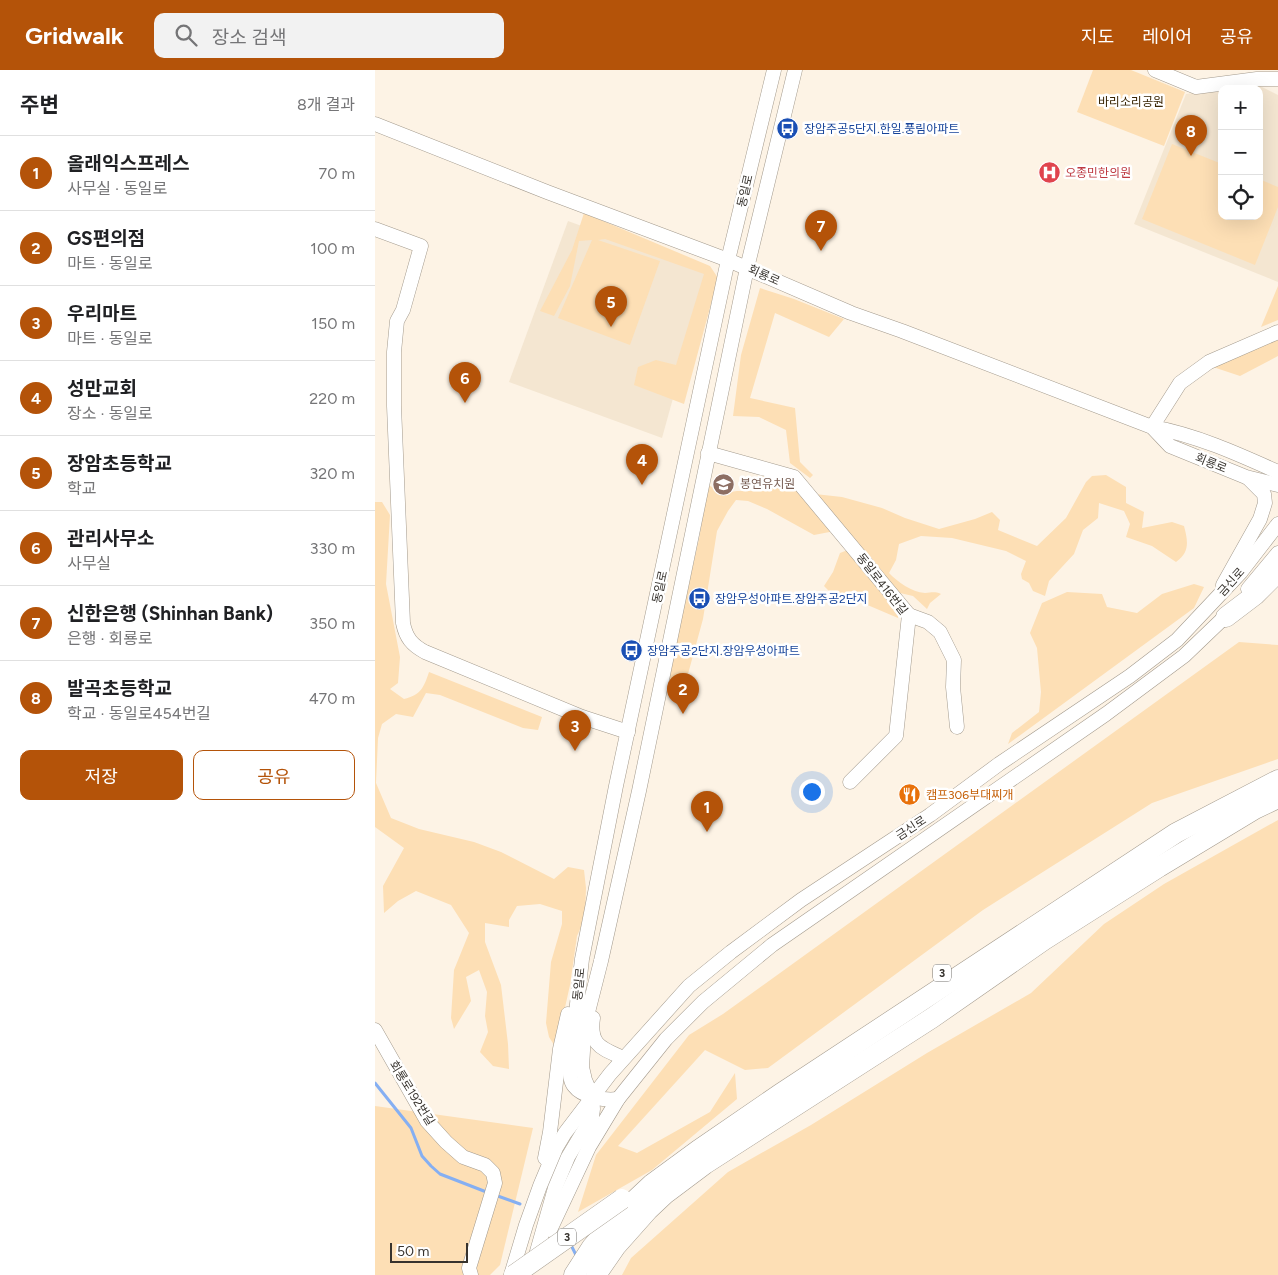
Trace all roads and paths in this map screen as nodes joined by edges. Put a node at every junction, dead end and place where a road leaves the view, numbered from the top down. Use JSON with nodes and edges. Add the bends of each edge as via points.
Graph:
{"nodes":[{"id":1,"x":774,"y":70,"type":"edge"},
{"id":2,"x":795,"y":70,"type":"edge"},
{"id":3,"x":1155,"y":70,"type":"edge"},
{"id":4,"x":1257,"y":74,"type":"edge"},
{"id":5,"x":1239,"y":75,"type":"edge"},
{"id":6,"x":1278,"y":79,"type":"edge"},
{"id":7,"x":375,"y":124,"type":"edge"},
{"id":8,"x":375,"y":229,"type":"edge"},
{"id":9,"x":728,"y":260,"type":"junction"},
{"id":10,"x":747,"y":268,"type":"junction"},
{"id":11,"x":1278,"y":332,"type":"edge"},
{"id":12,"x":1152,"y":426,"type":"junction"},
{"id":13,"x":709,"y":453,"type":"junction"},
{"id":14,"x":1245,"y":457,"type":"junction"},
{"id":15,"x":1278,"y":463,"type":"edge"},
{"id":16,"x":1278,"y":472,"type":"edge"},
{"id":17,"x":1246,"y":476,"type":"junction"},
{"id":18,"x":1278,"y":485,"type":"edge"},
{"id":19,"x":1278,"y":524,"type":"edge"},
{"id":20,"x":1278,"y":553,"type":"edge"},
{"id":21,"x":1278,"y":572,"type":"edge"},
{"id":22,"x":1215,"y":600,"type":"junction"},
{"id":23,"x":909,"y":615,"type":"junction"},
{"id":24,"x":1226,"y":617,"type":"junction"},
{"id":25,"x":957,"y":727,"type":"dead end"},
{"id":26,"x":628,"y":732,"type":"junction"},
{"id":27,"x":1278,"y":771,"type":"edge"},
{"id":28,"x":1278,"y":780,"type":"edge"},
{"id":29,"x":850,"y":782,"type":"dead end"},
{"id":30,"x":1278,"y":790,"type":"edge"},
{"id":31,"x":1278,"y":798,"type":"edge"},
{"id":32,"x":1035,"y":930,"type":"junction"},
{"id":33,"x":582,"y":959,"type":"junction"},
{"id":34,"x":601,"y":961,"type":"junction"},
{"id":35,"x":375,"y":1030,"type":"edge"},
{"id":36,"x":623,"y":1058,"type":"junction"},
{"id":37,"x":592,"y":1096,"type":"junction"},
{"id":38,"x":618,"y":1099,"type":"junction"},
{"id":39,"x":533,"y":1205,"type":"junction"},
{"id":40,"x":470,"y":1272,"type":"edge"},
{"id":41,"x":513,"y":1275,"type":"edge"},
{"id":42,"x":532,"y":1275,"type":"edge"},
{"id":43,"x":574,"y":1275,"type":"edge"},
{"id":44,"x":585,"y":1275,"type":"edge"},
{"id":45,"x":597,"y":1275,"type":"edge"}],
"edges":[{"from":1,"to":9,"type":"street","name":"동일로"},
{"from":2,"to":10,"type":"street","name":"동일로"},
{"from":3,"to":5,"type":"street","via":[[1196,87]]},
{"from":4,"to":5,"type":"street"},
{"from":4,"to":6,"type":"street"},
{"from":7,"to":9,"type":"street","name":"회룡로"},
{"from":8,"to":26,"type":"street","via":[[421,246],[397,322],[394,352],[403,613],[408,639],[425,652]]},
{"from":9,"to":10,"type":"street","name":"회룡로"},
{"from":9,"to":26,"type":"street","name":"동일로"},
{"from":10,"to":12,"type":"street","name":"회룡로","via":[[851,313]]},
{"from":10,"to":13,"type":"street","name":"동일로"},
{"from":11,"to":12,"type":"street","via":[[1209,362],[1180,383]]},
{"from":12,"to":14,"type":"street","name":"회룡로","via":[[1177,431]]},
{"from":12,"to":17,"type":"street","name":"회룡로","via":[[1170,446]]},
{"from":13,"to":23,"type":"street","name":"동일로416번길","via":[[794,477]]},
{"from":13,"to":34,"type":"street","name":"동일로"},
{"from":14,"to":15,"type":"street"},
{"from":14,"to":16,"type":"street","name":"회룡로"},
{"from":17,"to":18,"type":"street","name":"회룡로"},
{"from":17,"to":22,"type":"street","via":[[1263,494],[1263,513]]},
{"from":19,"to":22,"type":"street","name":"금신로"},
{"from":20,"to":24,"type":"street","name":"금신로"},
{"from":21,"to":24,"type":"highway"},
{"from":22,"to":36,"type":"street","name":"금신로","via":[[1177,640],[1130,676],[801,900],[731,952],[689,986]]},
{"from":23,"to":25,"type":"street","via":[[928,622],[940,632],[954,660]]},
{"from":23,"to":29,"type":"street","name":"동일로416번길","via":[[895,736]]},
{"from":24,"to":38,"type":"street","name":"금신로","via":[[1184,656],[1106,714],[813,916],[734,975],[666,1040]]},
{"from":26,"to":33,"type":"street","name":"동일로"},
{"from":27,"to":41,"type":"highway","number":"3","bridge":true,"via":[[1184,818],[1126,852],[777,1082]]},
{"from":28,"to":32,"type":"highway","via":[[1176,833]]},
{"from":30,"to":32,"type":"highway","via":[[1219,819]]},
{"from":31,"to":45,"type":"highway","via":[[1159,867],[705,1164],[640,1218]]},
{"from":32,"to":43,"type":"highway","via":[[780,1094],[667,1172],[619,1214]]},
{"from":32,"to":44,"type":"highway","via":[[672,1179],[621,1225]]},
{"from":33,"to":37,"type":"street","name":"동일로","via":[[570,1075],[579,1091]]},
{"from":33,"to":39,"type":"street","via":[[560,1049],[548,1147]]},
{"from":34,"to":36,"type":"street","via":[[593,1034],[599,1046]]},
{"from":34,"to":37,"type":"street","name":"동일로","via":[[586,1020],[582,1053],[584,1074]]},
{"from":35,"to":40,"type":"street","name":"회룡로192번길","via":[[427,1120],[463,1157],[485,1165],[493,1173],[495,1183]]},
{"from":36,"to":37,"type":"street","name":"금신로"},
{"from":37,"to":38,"type":"street","name":"동일로"},
{"from":37,"to":39,"type":"street","via":[[556,1148]]},
{"from":37,"to":42,"type":"street","via":[[592,1117],[568,1157],[555,1188]]},
{"from":38,"to":42,"type":"street","via":[[564,1198]]},
{"from":39,"to":41,"type":"street"}]}
